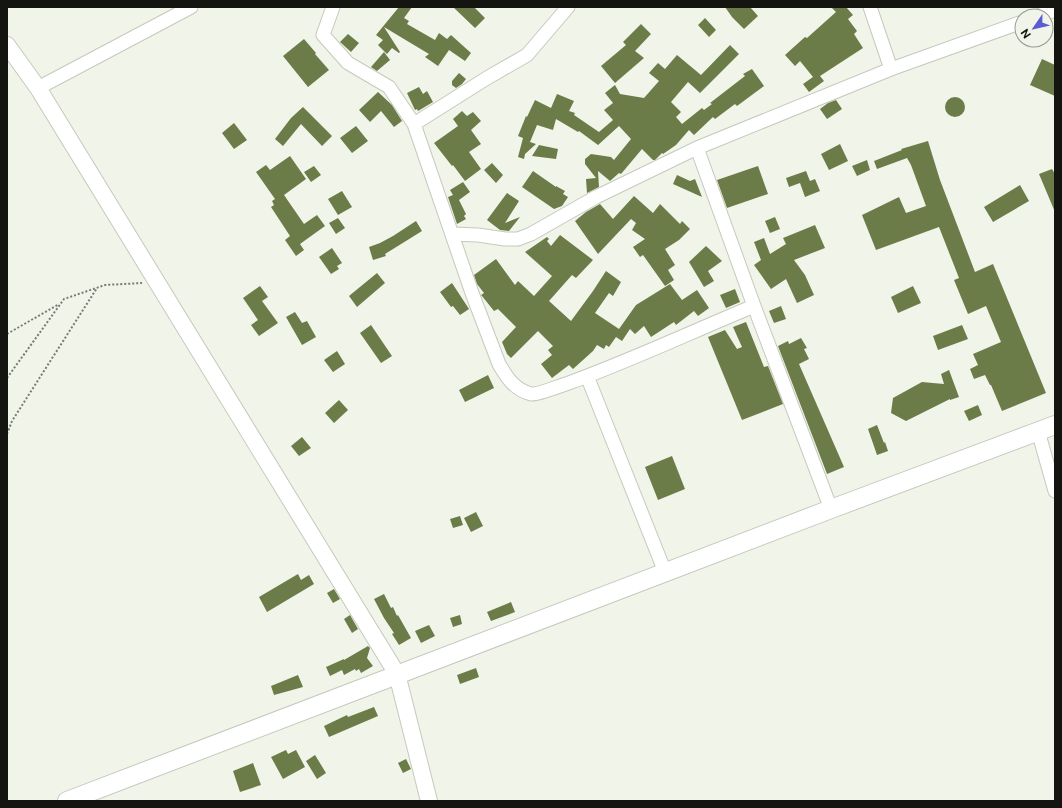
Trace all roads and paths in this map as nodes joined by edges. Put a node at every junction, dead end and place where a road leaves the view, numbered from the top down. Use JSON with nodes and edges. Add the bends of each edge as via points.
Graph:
{"nodes":[{"id":1,"x":191,"y":7,"type":"edge"},
{"id":2,"x":332,"y":7,"type":"edge"},
{"id":3,"x":568,"y":7,"type":"edge"},
{"id":4,"x":870,"y":7,"type":"edge"},
{"id":5,"x":1014,"y":25,"type":"edge"},
{"id":6,"x":7,"y":45,"type":"edge"},
{"id":7,"x":891,"y":69,"type":"junction"},
{"id":8,"x":38,"y":88,"type":"junction"},
{"id":9,"x":414,"y":124,"type":"junction"},
{"id":10,"x":697,"y":148,"type":"junction"},
{"id":11,"x":452,"y":234,"type":"junction"},
{"id":12,"x":157,"y":282,"type":"junction"},
{"id":13,"x":98,"y":287,"type":"junction"},
{"id":14,"x":60,"y":304,"type":"junction"},
{"id":15,"x":754,"y":306,"type":"junction"},
{"id":16,"x":7,"y":334,"type":"edge"},
{"id":17,"x":587,"y":376,"type":"junction"},
{"id":18,"x":7,"y":378,"type":"edge"},
{"id":19,"x":1055,"y":425,"type":"edge"},
{"id":20,"x":1038,"y":431,"type":"junction"},
{"id":21,"x":7,"y":434,"type":"edge"},
{"id":22,"x":1055,"y":491,"type":"edge"},
{"id":23,"x":830,"y":509,"type":"junction"},
{"id":24,"x":665,"y":572,"type":"junction"},
{"id":25,"x":397,"y":674,"type":"junction"},
{"id":26,"x":67,"y":801,"type":"edge"},
{"id":27,"x":430,"y":801,"type":"edge"}],
"edges":[{"from":1,"to":8,"type":"street"},
{"from":2,"to":9,"type":"street","via":[[323,35],[348,63],[389,87]]},
{"from":3,"to":9,"type":"street","via":[[527,55]]},
{"from":4,"to":7,"type":"street"},
{"from":5,"to":7,"type":"street"},
{"from":6,"to":8,"type":"street"},
{"from":7,"to":10,"type":"street"},
{"from":8,"to":12,"type":"street"},
{"from":9,"to":11,"type":"street"},
{"from":10,"to":11,"type":"street","via":[[596,197],[518,239]]},
{"from":10,"to":15,"type":"street"},
{"from":11,"to":17,"type":"street","via":[[499,364],[516,388],[533,394]]},
{"from":12,"to":13,"type":"path"},
{"from":12,"to":25,"type":"street"},
{"from":13,"to":14,"type":"path","via":[[64,299]]},
{"from":13,"to":21,"type":"path","via":[[12,421]]},
{"from":14,"to":16,"type":"path"},
{"from":14,"to":18,"type":"path"},
{"from":15,"to":17,"type":"street"},
{"from":15,"to":23,"type":"street"},
{"from":17,"to":24,"type":"street"},
{"from":19,"to":20,"type":"main road"},
{"from":20,"to":22,"type":"street"},
{"from":20,"to":23,"type":"main road"},
{"from":23,"to":24,"type":"main road"},
{"from":24,"to":25,"type":"main road"},
{"from":25,"to":26,"type":"main road"},
{"from":25,"to":27,"type":"street"}]}
